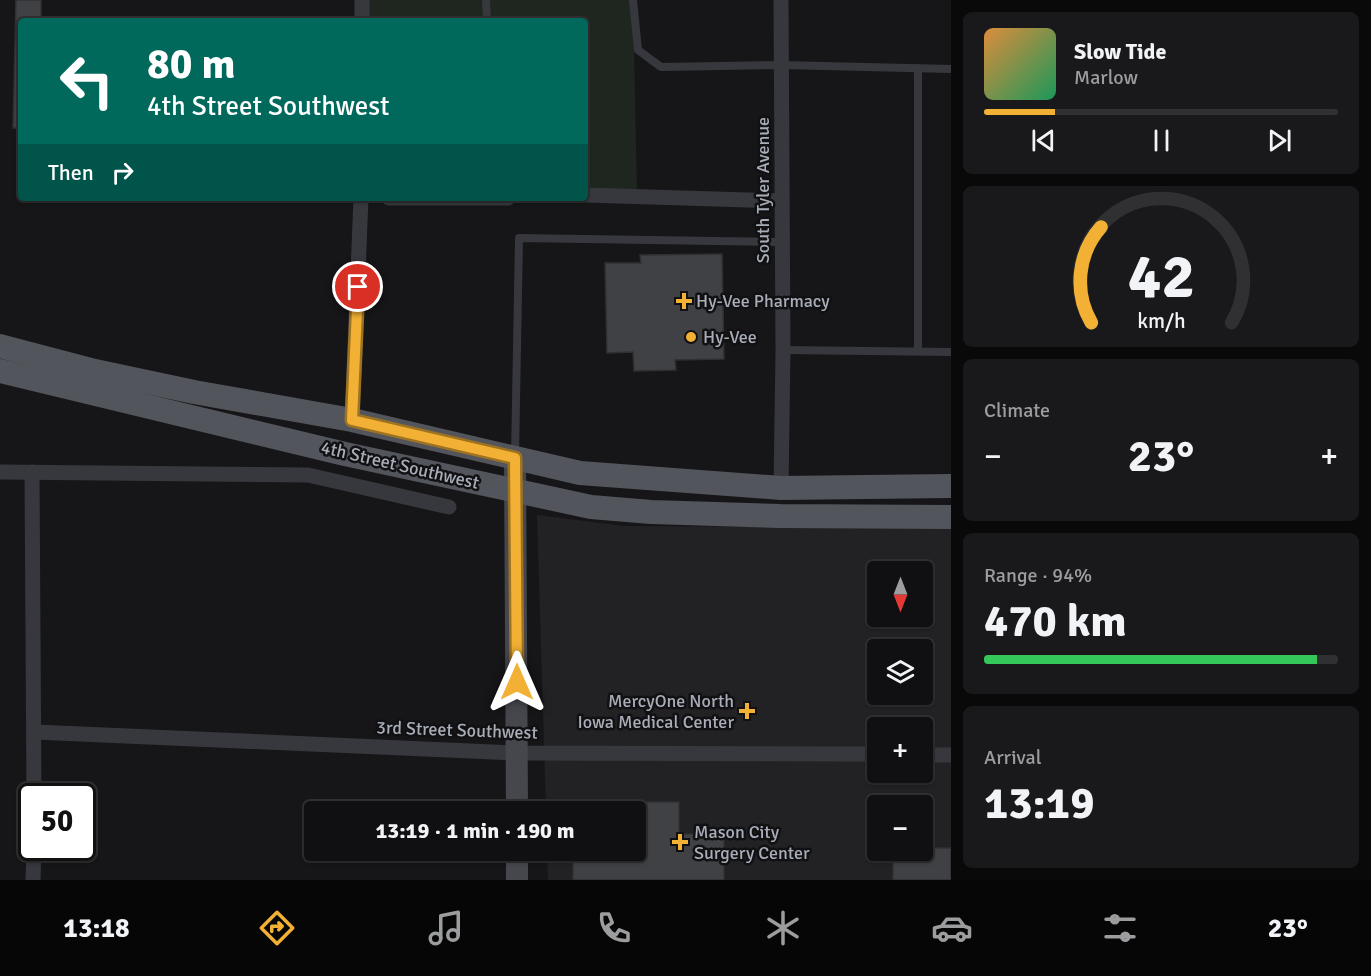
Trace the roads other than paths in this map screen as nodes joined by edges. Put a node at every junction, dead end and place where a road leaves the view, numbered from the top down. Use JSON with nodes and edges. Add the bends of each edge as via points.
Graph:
{"nodes":[{"id":1,"x":362,"y":0,"type":"edge"},
{"id":2,"x":486,"y":0,"type":"edge"},
{"id":3,"x":633,"y":0,"type":"edge"},
{"id":4,"x":781,"y":0,"type":"edge"},
{"id":5,"x":362,"y":18,"type":"edge"},
{"id":6,"x":487,"y":18,"type":"edge"},
{"id":7,"x":781,"y":65,"type":"junction"},
{"id":8,"x":918,"y":68,"type":"junction"},
{"id":9,"x":951,"y":69,"type":"edge"},
{"id":10,"x":588,"y":195,"type":"edge"},
{"id":11,"x":361,"y":201,"type":"edge"},
{"id":12,"x":782,"y":201,"type":"junction"},
{"id":13,"x":782,"y":242,"type":"junction"},
{"id":14,"x":0,"y":346,"type":"edge"},
{"id":15,"x":783,"y":350,"type":"junction"},
{"id":16,"x":918,"y":351,"type":"junction"},
{"id":17,"x":951,"y":352,"type":"edge"},
{"id":18,"x":0,"y":371,"type":"edge"},
{"id":19,"x":352,"y":420,"type":"junction"},
{"id":20,"x":515,"y":458,"type":"junction"},
{"id":21,"x":0,"y":472,"type":"edge"},
{"id":22,"x":32,"y":472,"type":"junction"},
{"id":23,"x":951,"y":486,"type":"edge"},
{"id":24,"x":780,"y":488,"type":"junction"},
{"id":25,"x":515,"y":491,"type":"junction"},
{"id":26,"x":449,"y":507,"type":"dead end"},
{"id":27,"x":951,"y":517,"type":"edge"},
{"id":28,"x":35,"y":732,"type":"junction"},
{"id":29,"x":517,"y":753,"type":"junction"},
{"id":30,"x":867,"y":754,"type":"edge"},
{"id":31,"x":933,"y":754,"type":"edge"},
{"id":32,"x":951,"y":755,"type":"edge"},
{"id":33,"x":34,"y":783,"type":"edge"},
{"id":34,"x":517,"y":801,"type":"edge"},
{"id":35,"x":34,"y":861,"type":"edge"},
{"id":36,"x":517,"y":861,"type":"edge"},
{"id":37,"x":33,"y":880,"type":"edge"},
{"id":38,"x":517,"y":880,"type":"edge"}],
"edges":[{"from":1,"to":5,"type":"street"},
{"from":2,"to":6,"type":"lane"},
{"from":3,"to":7,"type":"lane","via":[[638,50],[661,67]]},
{"from":4,"to":7,"type":"street","name":"South Tyler Avenue"},
{"from":7,"to":8,"type":"lane"},
{"from":7,"to":12,"type":"street","name":"South Tyler Avenue"},
{"from":8,"to":9,"type":"lane"},
{"from":8,"to":16,"type":"lane"},
{"from":10,"to":12,"type":"street"},
{"from":11,"to":19,"type":"street"},
{"from":12,"to":13,"type":"street","name":"South Tyler Avenue"},
{"from":13,"to":15,"type":"street","name":"South Tyler Avenue"},
{"from":13,"to":20,"type":"lane","via":[[519,238]]},
{"from":14,"to":19,"type":"main road","name":"4th Street Southwest","via":[[172,387]]},
{"from":15,"to":16,"type":"lane"},
{"from":15,"to":24,"type":"street","name":"South Tyler Avenue"},
{"from":16,"to":17,"type":"lane"},
{"from":18,"to":25,"type":"main road","name":"4th Street Southwest"},
{"from":19,"to":20,"type":"main road","name":"4th Street Southwest"},
{"from":20,"to":24,"type":"main road","name":"4th Street Southwest","via":[[580,473]]},
{"from":20,"to":25,"type":"main road"},
{"from":21,"to":22,"type":"street","name":"4th Street Southwest"},
{"from":22,"to":26,"type":"street","name":"4th Street Southwest","via":[[308,475]]},
{"from":22,"to":28,"type":"street"},
{"from":23,"to":24,"type":"main road","name":"4th Street Southwest"},
{"from":25,"to":27,"type":"main road","name":"4th Street Southwest","via":[[591,507],[651,512]]},
{"from":25,"to":29,"type":"main road"},
{"from":28,"to":29,"type":"street","name":"3rd Street Southwest"},
{"from":28,"to":33,"type":"street"},
{"from":29,"to":30,"type":"street","name":"3rd Street Southwest"},
{"from":29,"to":34,"type":"main road"},
{"from":31,"to":32,"type":"street"},
{"from":35,"to":37,"type":"street"},
{"from":36,"to":38,"type":"main road"}]}
